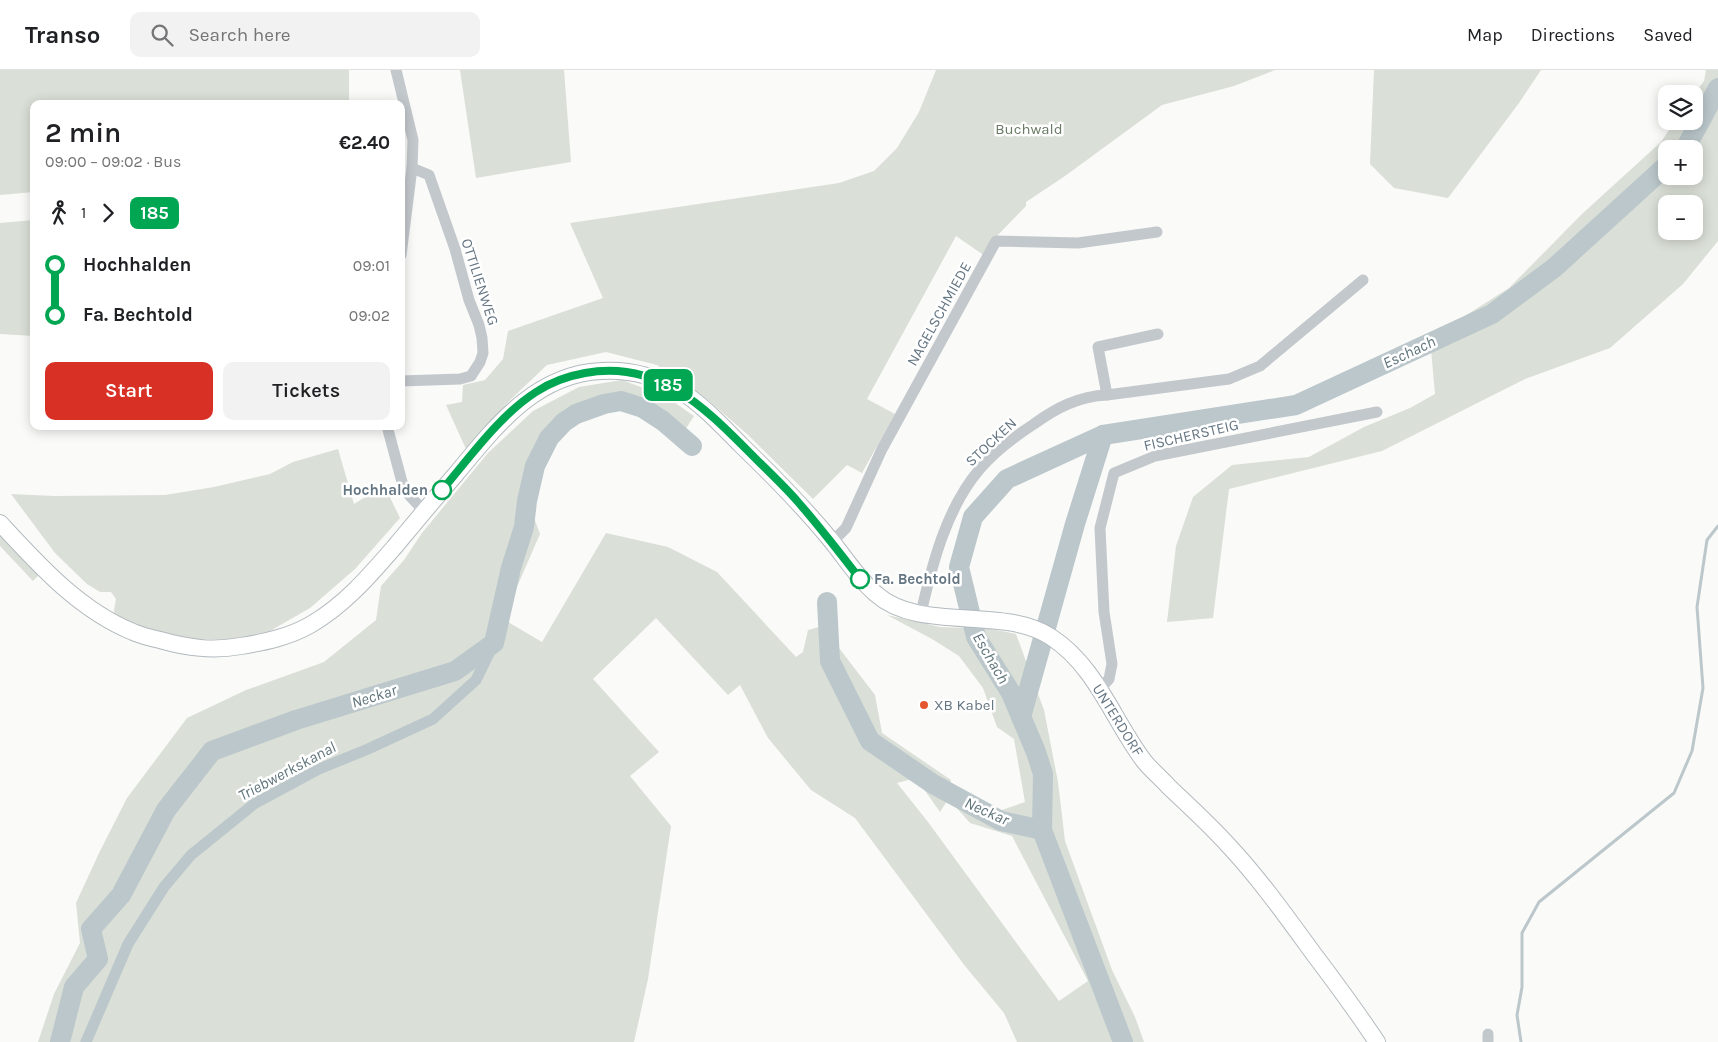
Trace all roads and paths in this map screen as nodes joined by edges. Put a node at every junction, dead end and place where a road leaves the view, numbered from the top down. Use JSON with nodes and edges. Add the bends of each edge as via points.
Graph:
{"nodes":[{"id":1,"x":396,"y":70,"type":"edge"},
{"id":2,"x":403,"y":100,"type":"edge"},
{"id":3,"x":405,"y":107,"type":"edge"},
{"id":4,"x":412,"y":168,"type":"junction"},
{"id":5,"x":405,"y":224,"type":"edge"},
{"id":6,"x":1157,"y":232,"type":"dead end"},
{"id":7,"x":1362,"y":280,"type":"dead end"},
{"id":8,"x":1158,"y":334,"type":"dead end"},
{"id":9,"x":405,"y":381,"type":"edge"},
{"id":10,"x":1107,"y":395,"type":"junction"},
{"id":11,"x":1377,"y":412,"type":"dead end"},
{"id":12,"x":388,"y":430,"type":"edge"},
{"id":13,"x":424,"y":512,"type":"junction"},
{"id":14,"x":0,"y":523,"type":"edge"},
{"id":15,"x":832,"y":542,"type":"junction"},
{"id":16,"x":921,"y":614,"type":"junction"},
{"id":17,"x":1099,"y":690,"type":"junction"},
{"id":18,"x":1377,"y":1042,"type":"edge"}],
"edges":[{"from":1,"to":2,"type":"street"},
{"from":3,"to":4,"type":"street","via":[[413,140]]},
{"from":4,"to":5,"type":"street"},
{"from":4,"to":9,"type":"street","name":"OTTILIENWEG","via":[[429,175],[479,325],[483,352],[471,376]]},
{"from":6,"to":15,"type":"street","name":"NAGELSCHMIEDE","via":[[1078,243],[996,241],[882,449],[846,528]]},
{"from":7,"to":10,"type":"street","name":"STOCKEN","via":[[1260,366],[1229,380]]},
{"from":8,"to":10,"type":"street","via":[[1098,347]]},
{"from":10,"to":16,"type":"street","name":"STOCKEN","via":[[1090,396],[1055,409],[1011,439],[979,470],[958,500],[942,538]]},
{"from":11,"to":17,"type":"street","name":"FISCHERSTEIG","via":[[1155,456],[1114,473],[1100,528],[1104,612],[1112,664],[1109,679]]},
{"from":12,"to":13,"type":"street","via":[[402,482]]},
{"from":13,"to":14,"type":"street","name":"UNTERDORF","via":[[364,581],[332,610],[305,628],[274,640],[211,650],[183,647],[134,633],[92,610],[52,576]]},
{"from":13,"to":15,"type":"street","name":"UNTERDORF","via":[[476,450],[524,400],[571,376],[597,371],[625,371],[647,376],[678,390],[709,414],[797,500]]},
{"from":15,"to":16,"type":"street","name":"UNTERDORF","via":[[860,579],[882,599]]},
{"from":16,"to":17,"type":"street","name":"UNTERDORF","via":[[998,620],[1041,632],[1056,640],[1080,661]]},
{"from":17,"to":18,"type":"street","name":"UNTERDORF","via":[[1145,763],[1228,844],[1269,893]]}]}
